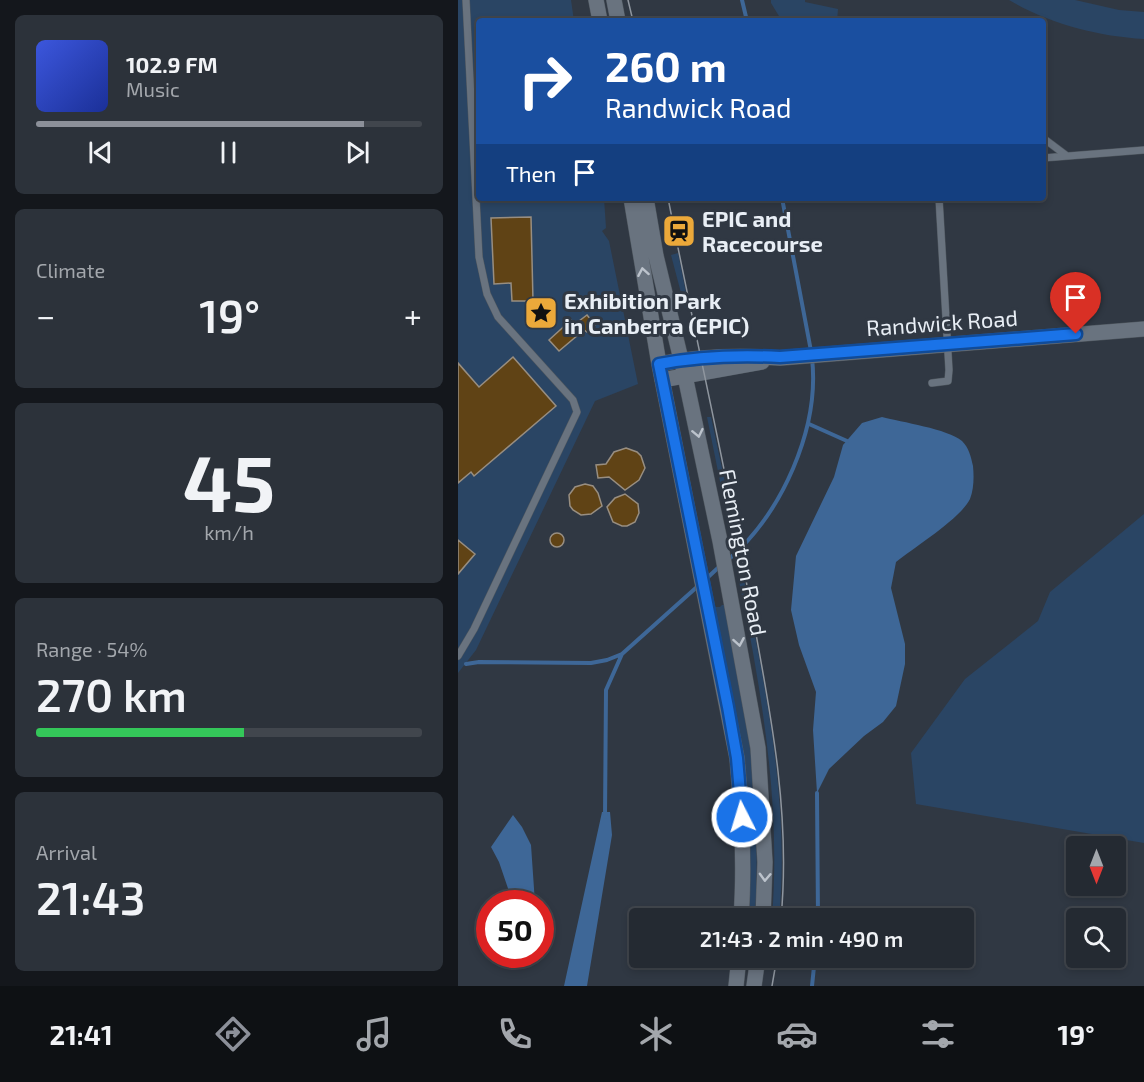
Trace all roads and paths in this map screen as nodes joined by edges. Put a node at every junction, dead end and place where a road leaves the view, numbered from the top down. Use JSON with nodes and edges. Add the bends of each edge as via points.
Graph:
{"nodes":[{"id":1,"x":466,"y":0,"type":"edge"},
{"id":2,"x":596,"y":0,"type":"edge"},
{"id":3,"x":614,"y":0,"type":"edge"},
{"id":4,"x":599,"y":18,"type":"edge"},
{"id":5,"x":617,"y":18,"type":"edge"},
{"id":6,"x":467,"y":24,"type":"junction"},
{"id":7,"x":458,"y":28,"type":"edge"},
{"id":8,"x":1046,"y":140,"type":"edge"},
{"id":9,"x":1145,"y":150,"type":"edge"},
{"id":10,"x":1067,"y":156,"type":"junction"},
{"id":11,"x":1046,"y":158,"type":"edge"},
{"id":12,"x":476,"y":199,"type":"edge"},
{"id":13,"x":476,"y":201,"type":"edge"},
{"id":14,"x":632,"y":201,"type":"edge"},
{"id":15,"x":647,"y":201,"type":"edge"},
{"id":16,"x":939,"y":201,"type":"edge"},
{"id":17,"x":1145,"y":329,"type":"edge"},
{"id":18,"x":948,"y":345,"type":"junction"},
{"id":19,"x":787,"y":357,"type":"junction"},
{"id":20,"x":681,"y":360,"type":"junction"},
{"id":21,"x":659,"y":364,"type":"junction"},
{"id":22,"x":685,"y":376,"type":"junction"},
{"id":23,"x":662,"y":380,"type":"junction"},
{"id":24,"x":932,"y":382,"type":"dead end"},
{"id":25,"x":458,"y":656,"type":"edge"},
{"id":26,"x":742,"y":908,"type":"edge"},
{"id":27,"x":763,"y":908,"type":"edge"},
{"id":28,"x":738,"y":968,"type":"edge"},
{"id":29,"x":756,"y":968,"type":"edge"},
{"id":30,"x":736,"y":986,"type":"edge"},
{"id":31,"x":754,"y":986,"type":"edge"}],
"edges":[{"from":1,"to":6,"type":"lane"},
{"from":2,"to":4,"type":"main road"},
{"from":3,"to":5,"type":"main road"},
{"from":6,"to":7,"type":"lane"},
{"from":6,"to":12,"type":"lane"},
{"from":8,"to":10,"type":"lane"},
{"from":9,"to":10,"type":"lane"},
{"from":10,"to":11,"type":"lane"},
{"from":13,"to":25,"type":"lane","via":[[479,257],[487,294],[498,317],[575,402],[577,412]]},
{"from":21,"to":14,"type":"main road","name":"Flemington Road","one_way":true},
{"from":15,"to":20,"type":"main road","name":"Flemington Road"},
{"from":16,"to":18,"type":"lane"},
{"from":17,"to":18,"type":"main road","name":"Randwick Road"},
{"from":18,"to":19,"type":"main road","name":"Randwick Road"},
{"from":18,"to":24,"type":"lane","via":[[948,381]]},
{"from":19,"to":20,"type":"main road","name":"Randwick Road"},
{"from":19,"to":22,"type":"main road","name":"Randwick Road"},
{"from":20,"to":21,"type":"main road","name":"Randwick Road"},
{"from":20,"to":22,"type":"main road","name":"Flemington Road"},
{"from":21,"to":23,"type":"main road","name":"Flemington Road"},
{"from":22,"to":23,"type":"main road","name":"Randwick Road"},
{"from":22,"to":27,"type":"main road","name":"Flemington Road","one_way":true,"via":[[758,748],[765,862]]},
{"from":23,"to":26,"type":"main road","name":"Flemington Road","via":[[737,758],[744,851]]},
{"from":28,"to":30,"type":"main road"},
{"from":29,"to":31,"type":"main road"}]}
